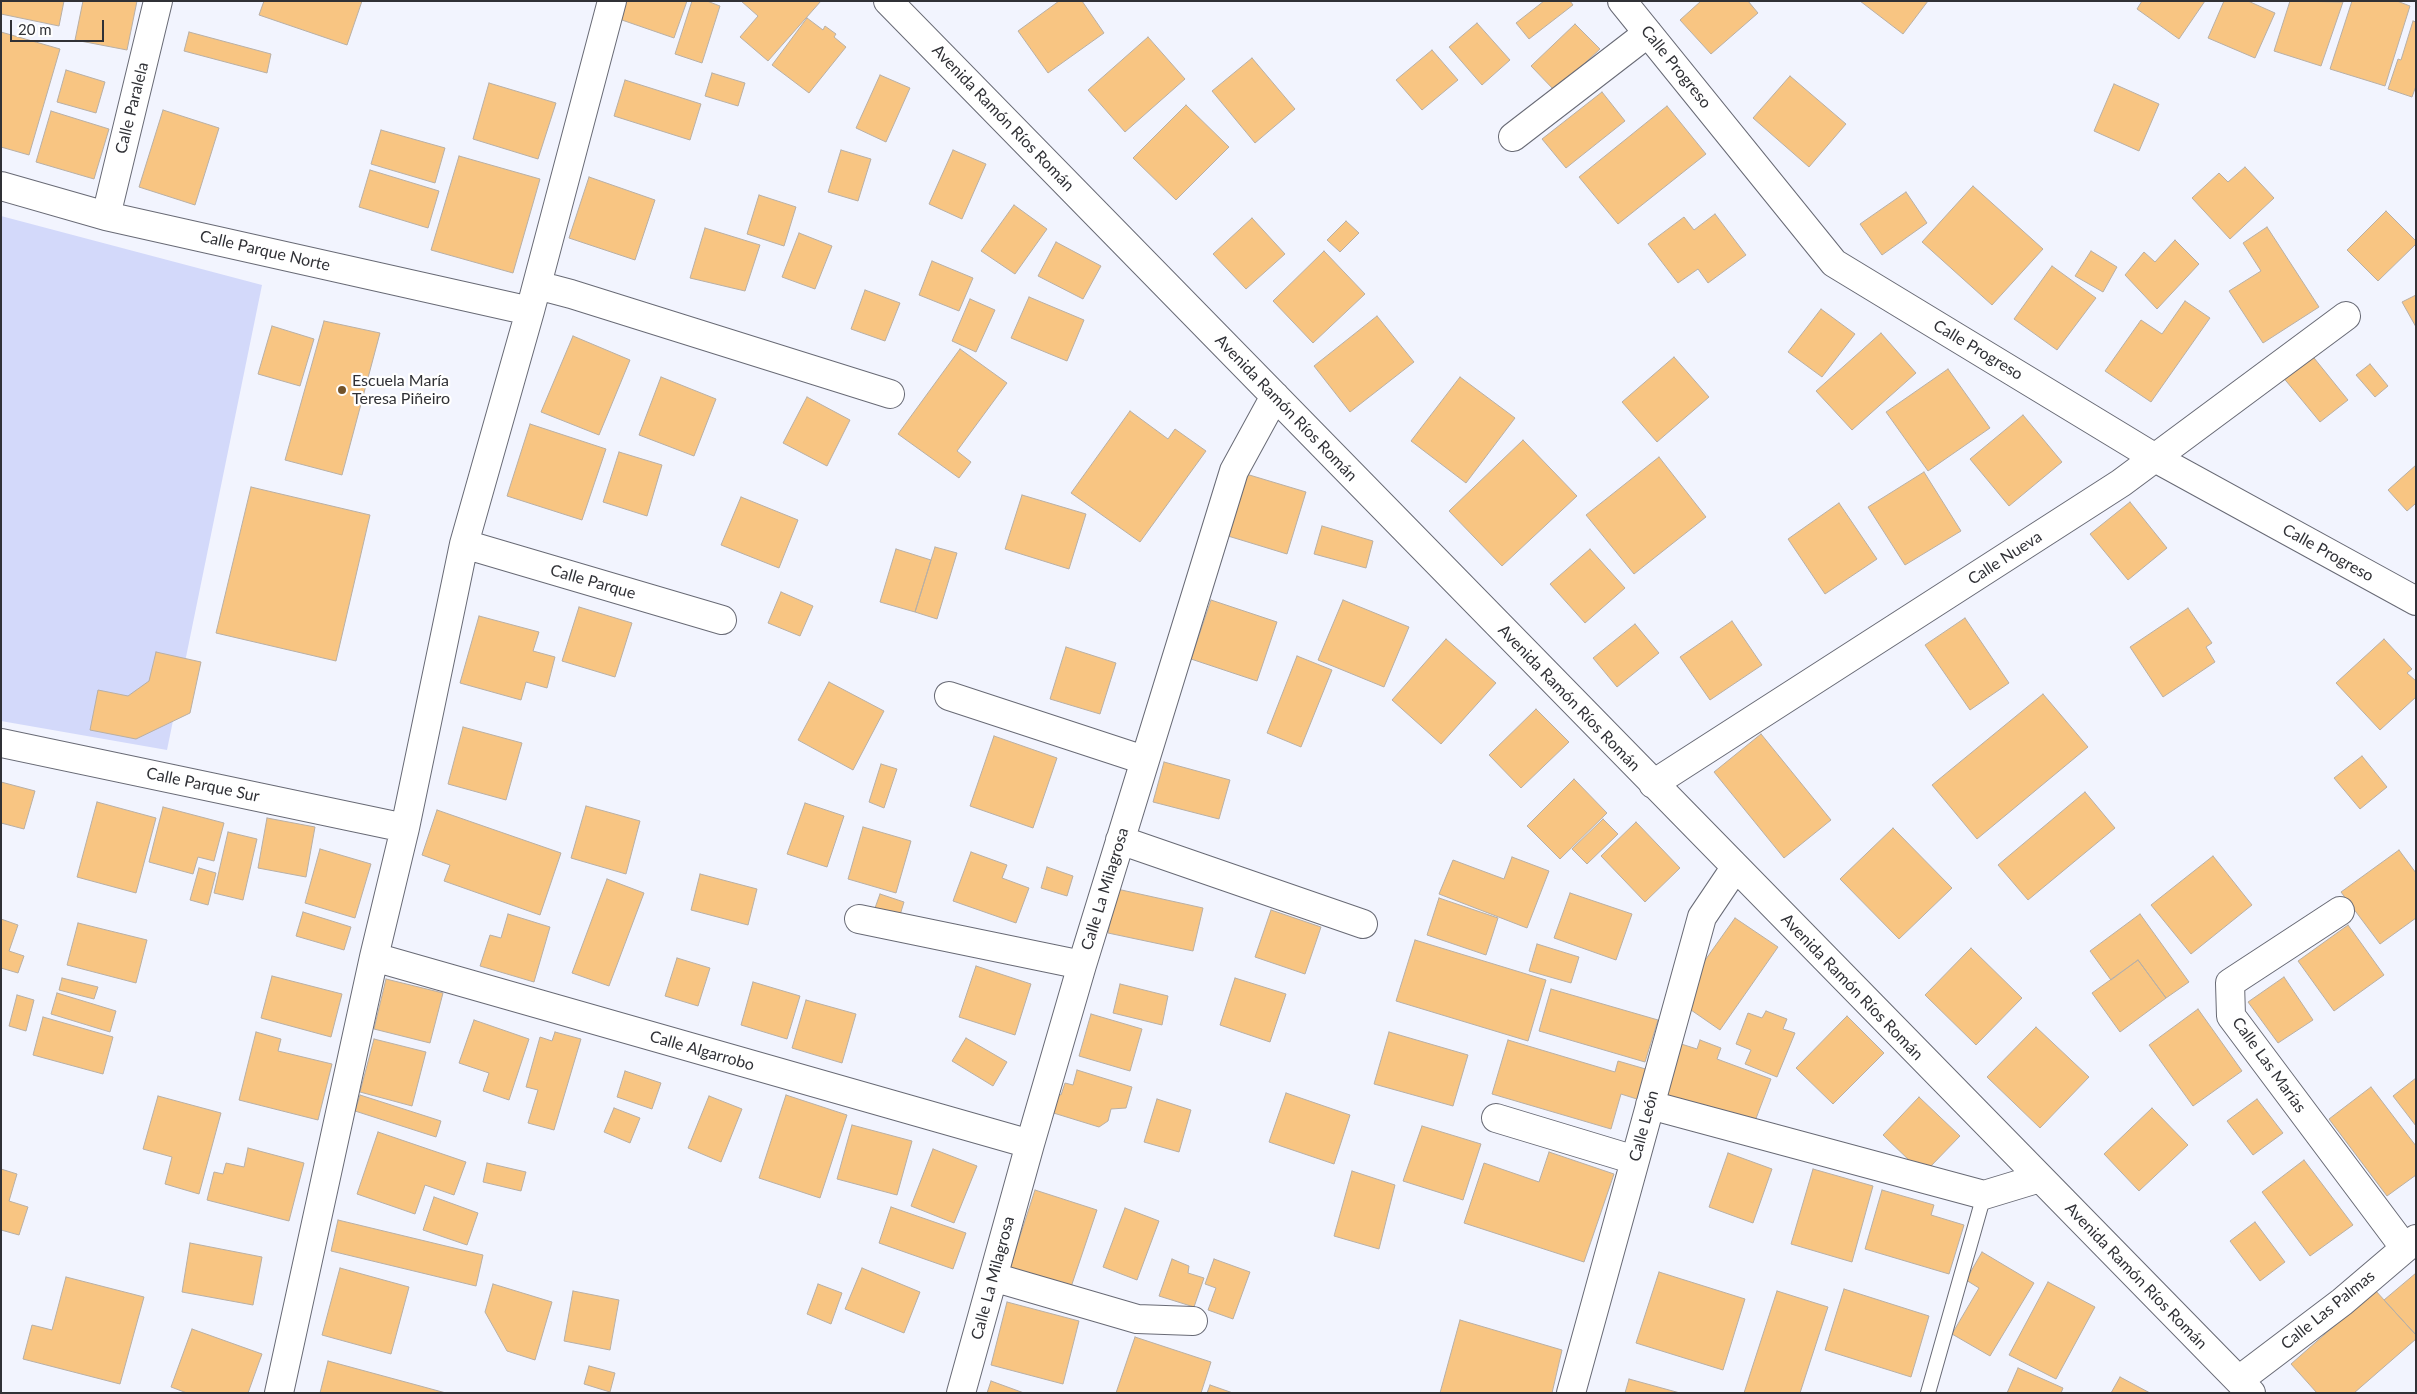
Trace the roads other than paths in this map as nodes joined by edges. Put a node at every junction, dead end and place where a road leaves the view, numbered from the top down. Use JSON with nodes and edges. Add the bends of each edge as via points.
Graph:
{"nodes":[{"id":1,"x":158,"y":1,"type":"edge"},
{"id":2,"x":612,"y":1,"type":"edge"},
{"id":3,"x":888,"y":1,"type":"edge"},
{"id":4,"x":1622,"y":1,"type":"edge"},
{"id":5,"x":1648,"y":33,"type":"junction"},
{"id":6,"x":1513,"y":137,"type":"dead end"},
{"id":7,"x":1,"y":186,"type":"edge"},
{"id":8,"x":106,"y":216,"type":"junction"},
{"id":9,"x":533,"y":298,"type":"junction"},
{"id":10,"x":2346,"y":316,"type":"dead end"},
{"id":11,"x":890,"y":394,"type":"dead end"},
{"id":12,"x":1275,"y":396,"type":"junction"},
{"id":13,"x":2157,"y":459,"type":"junction"},
{"id":14,"x":464,"y":544,"type":"junction"},
{"id":15,"x":2416,"y":601,"type":"edge"},
{"id":16,"x":722,"y":620,"type":"dead end"},
{"id":17,"x":950,"y":696,"type":"dead end"},
{"id":18,"x":1,"y":743,"type":"edge"},
{"id":19,"x":1144,"y":760,"type":"junction"},
{"id":20,"x":1653,"y":784,"type":"junction"},
{"id":21,"x":405,"y":828,"type":"junction"},
{"id":22,"x":1120,"y":840,"type":"junction"},
{"id":23,"x":1735,"y":868,"type":"junction"},
{"id":24,"x":2340,"y":911,"type":"dead end"},
{"id":25,"x":859,"y":919,"type":"dead end"},
{"id":26,"x":1363,"y":924,"type":"dead end"},
{"id":27,"x":374,"y":957,"type":"junction"},
{"id":28,"x":1082,"y":965,"type":"junction"},
{"id":29,"x":1650,"y":1105,"type":"junction"},
{"id":30,"x":1496,"y":1118,"type":"dead end"},
{"id":31,"x":1030,"y":1144,"type":"junction"},
{"id":32,"x":1635,"y":1160,"type":"junction"},
{"id":33,"x":2040,"y":1178,"type":"junction"},
{"id":34,"x":1984,"y":1195,"type":"junction"},
{"id":35,"x":2410,"y":1243,"type":"edge"},
{"id":36,"x":993,"y":1277,"type":"junction"},
{"id":37,"x":1193,"y":1321,"type":"dead end"},
{"id":38,"x":2245,"y":1386,"type":"edge"},
{"id":39,"x":279,"y":1393,"type":"edge"},
{"id":40,"x":962,"y":1393,"type":"edge"},
{"id":41,"x":1571,"y":1393,"type":"edge"},
{"id":42,"x":1928,"y":1393,"type":"edge"}],
"edges":[{"from":1,"to":8,"type":"street","name":"Calle Paralela"},
{"from":2,"to":9,"type":"street"},
{"from":3,"to":12,"type":"street","name":"Avenida Ramón Ríos Román"},
{"from":4,"to":5,"type":"street","name":"Calle Progreso"},
{"from":5,"to":6,"type":"street"},
{"from":5,"to":13,"type":"street","name":"Calle Progreso","via":[[1834,263]]},
{"from":7,"to":8,"type":"street","name":"Calle Parque Norte"},
{"from":8,"to":9,"type":"street","name":"Calle Parque Norte"},
{"from":9,"to":11,"type":"street","name":"Calle Parque Norte","via":[[581,297]]},
{"from":9,"to":14,"type":"street"},
{"from":10,"to":13,"type":"street","name":"Calle Nueva"},
{"from":12,"to":19,"type":"street","name":"Calle La Milagrosa","via":[[1234,471]]},
{"from":12,"to":20,"type":"street","name":"Avenida Ramón Ríos Román"},
{"from":13,"to":15,"type":"street","name":"Calle Progreso"},
{"from":13,"to":20,"type":"street","name":"Calle Nueva"},
{"from":14,"to":16,"type":"street","name":"Calle Parque"},
{"from":14,"to":21,"type":"street"},
{"from":17,"to":19,"type":"street"},
{"from":18,"to":21,"type":"street","name":"Calle Parque Sur"},
{"from":19,"to":22,"type":"street","name":"Calle La Milagrosa"},
{"from":20,"to":23,"type":"street","name":"Avenida Ramón Ríos Román"},
{"from":21,"to":27,"type":"street"},
{"from":22,"to":26,"type":"street"},
{"from":22,"to":28,"type":"street","name":"Calle La Milagrosa"},
{"from":23,"to":29,"type":"street","name":"Calle León","via":[[1702,917]]},
{"from":23,"to":33,"type":"street","name":"Avenida Ramón Ríos Román"},
{"from":24,"to":35,"type":"street","name":"Calle Las Marías","via":[[2230,983],[2231,1016]]},
{"from":25,"to":28,"type":"street"},
{"from":27,"to":31,"type":"street","name":"Calle Algarrobo"},
{"from":27,"to":39,"type":"street"},
{"from":28,"to":31,"type":"street","name":"Calle La Milagrosa"},
{"from":29,"to":32,"type":"street","name":"Calle León"},
{"from":29,"to":34,"type":"street"},
{"from":30,"to":32,"type":"street"},
{"from":31,"to":36,"type":"street","name":"Calle La Milagrosa"},
{"from":32,"to":41,"type":"street","name":"Calle León"},
{"from":33,"to":34,"type":"street"},
{"from":33,"to":38,"type":"street","name":"Avenida Ramón Ríos Román"},
{"from":34,"to":42,"type":"lane"},
{"from":35,"to":38,"type":"street","name":"Calle Las Palmas"},
{"from":36,"to":37,"type":"street","via":[[1137,1319]]},
{"from":36,"to":40,"type":"street","name":"Calle La Milagrosa"}]}
